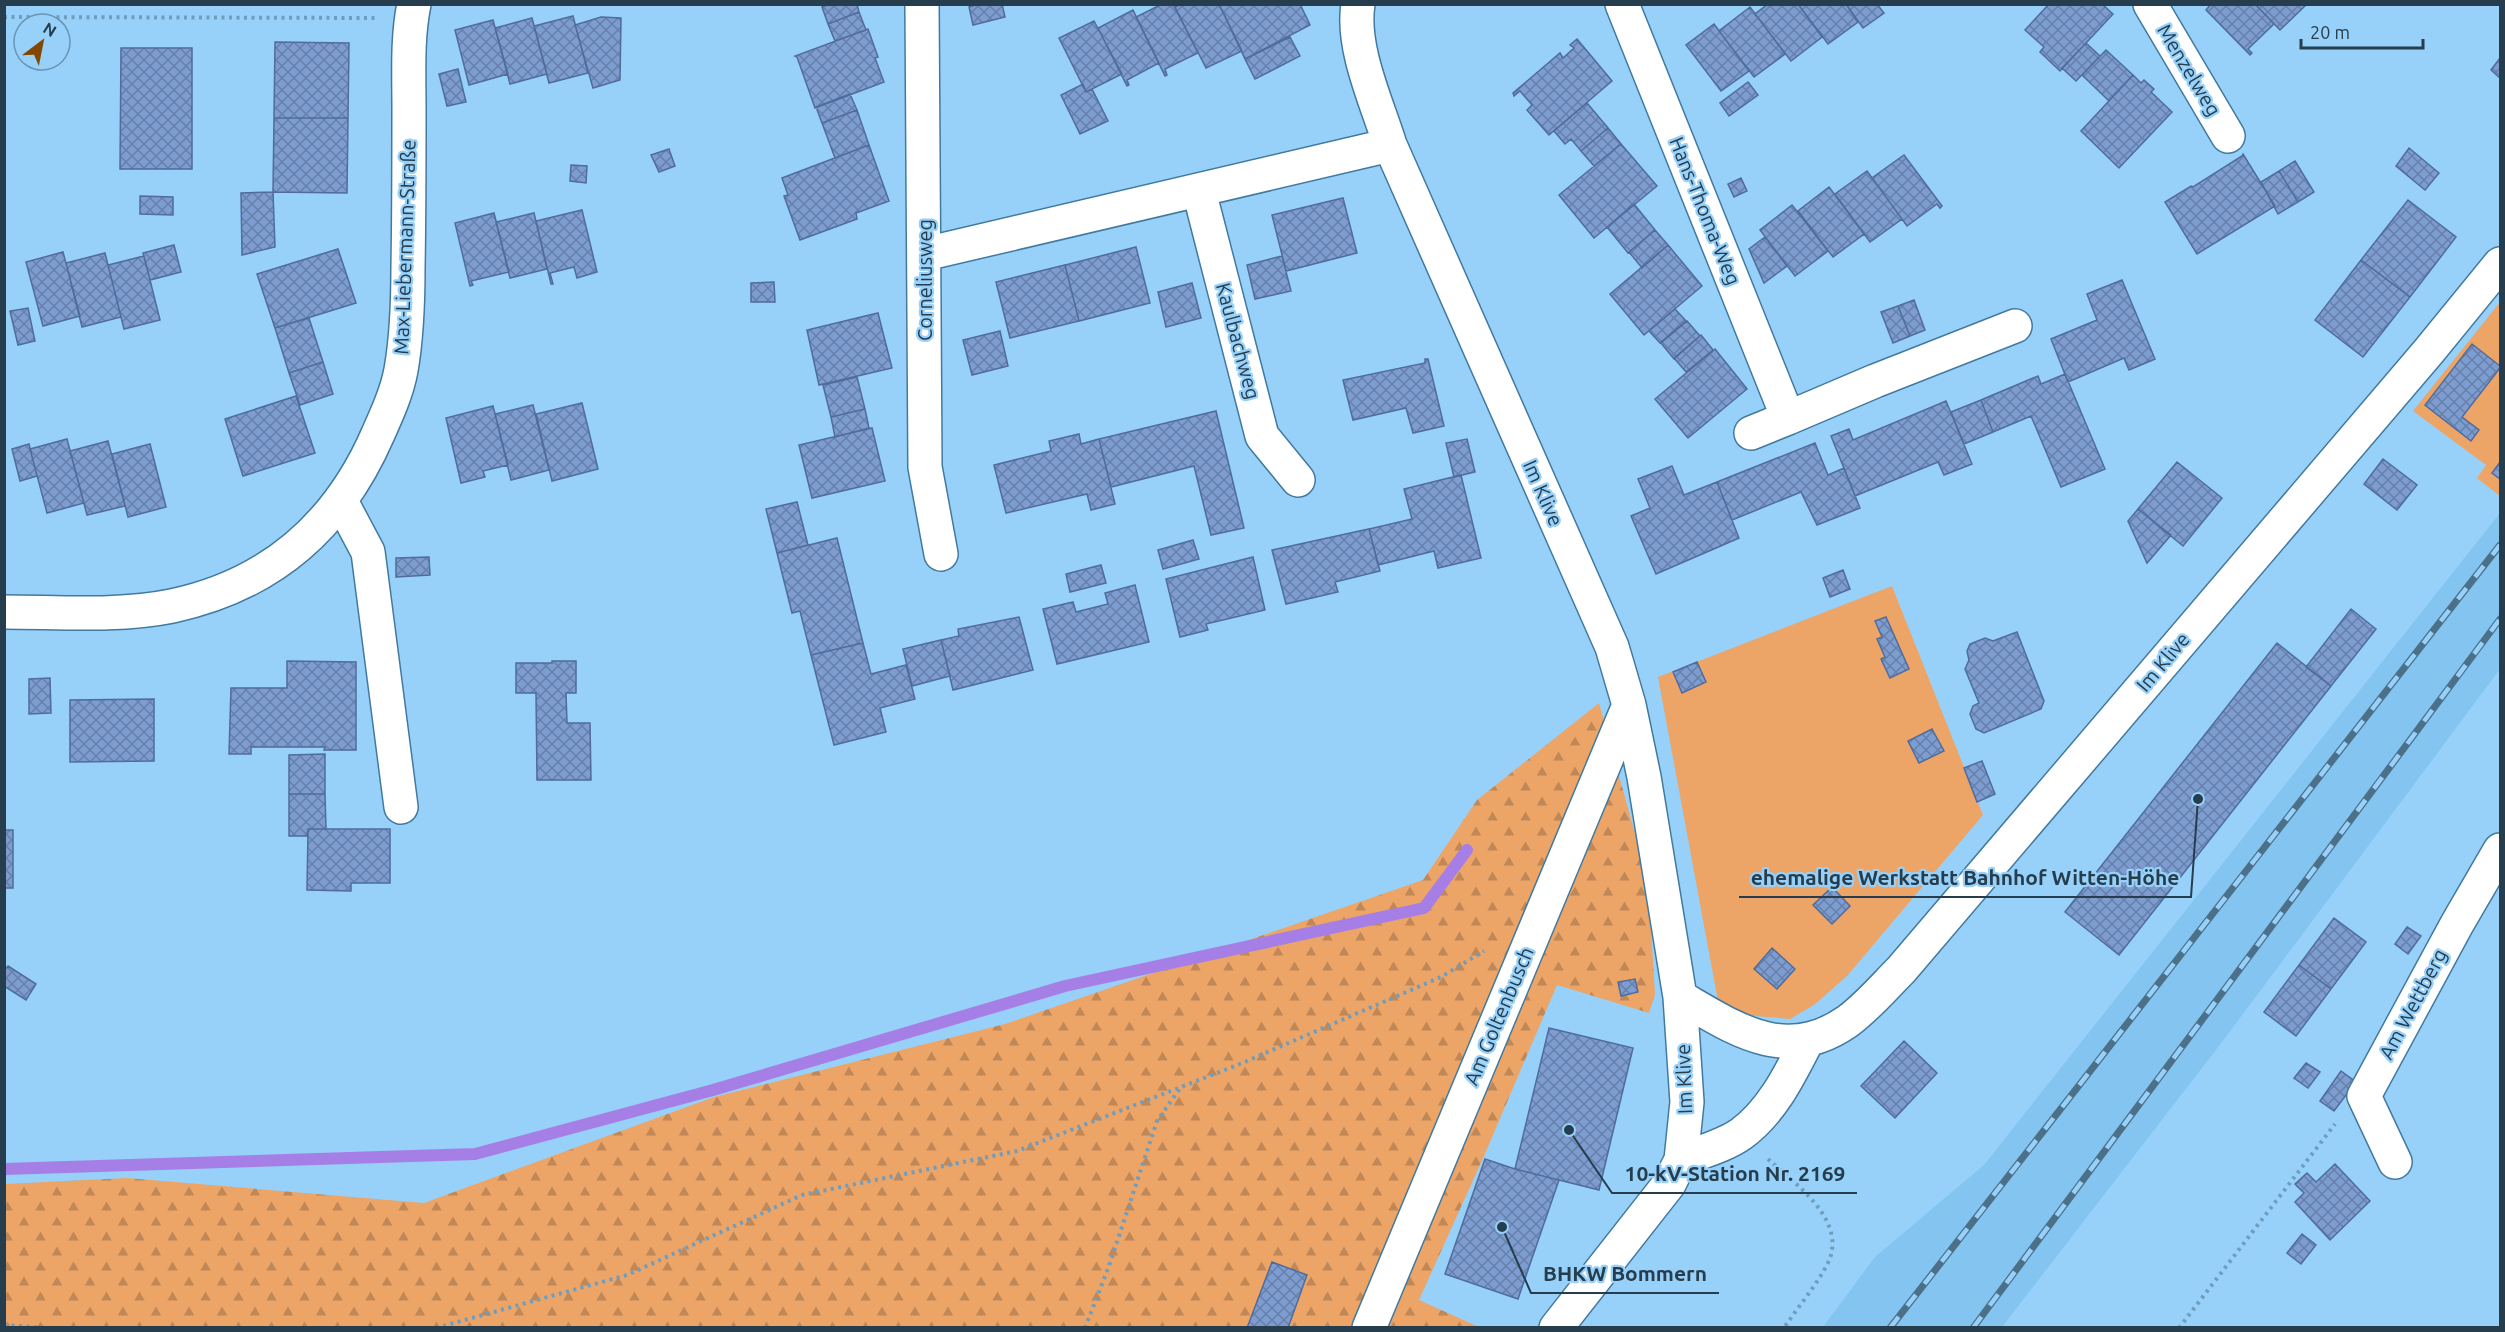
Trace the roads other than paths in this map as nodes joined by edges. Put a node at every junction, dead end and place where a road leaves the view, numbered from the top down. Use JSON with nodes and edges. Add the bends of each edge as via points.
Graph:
{"nodes":[{"id":1,"x":922,"y":4,"type":"edge"},
{"id":2,"x":1358,"y":4,"type":"edge"},
{"id":3,"x":1622,"y":4,"type":"edge"},
{"id":4,"x":2150,"y":4,"type":"edge"},
{"id":5,"x":412,"y":11,"type":"edge"},
{"id":6,"x":2228,"y":136,"type":"dead end"},
{"id":7,"x":1390,"y":145,"type":"junction"},
{"id":8,"x":1199,"y":191,"type":"junction"},
{"id":9,"x":925,"y":254,"type":"junction"},
{"id":10,"x":2500,"y":264,"type":"edge"},
{"id":11,"x":2015,"y":326,"type":"dead end"},
{"id":12,"x":1788,"y":418,"type":"junction"},
{"id":13,"x":1751,"y":433,"type":"dead end"},
{"id":14,"x":1298,"y":480,"type":"dead end"},
{"id":15,"x":341,"y":501,"type":"junction"},
{"id":16,"x":941,"y":554,"type":"dead end"},
{"id":17,"x":4,"y":612,"type":"edge"},
{"id":18,"x":1629,"y":705,"type":"junction"},
{"id":19,"x":401,"y":807,"type":"dead end"},
{"id":20,"x":2500,"y":850,"type":"edge"},
{"id":21,"x":1680,"y":997,"type":"junction"},
{"id":22,"x":1808,"y":1039,"type":"junction"},
{"id":23,"x":1681,"y":1160,"type":"junction"},
{"id":24,"x":2395,"y":1162,"type":"dead end"},
{"id":25,"x":1369,"y":1328,"type":"edge"},
{"id":26,"x":1556,"y":1328,"type":"edge"}],
"edges":[{"from":1,"to":9,"type":"street","name":"Corneliusweg"},
{"from":2,"to":7,"type":"street","name":"Im Klive","via":[[1356,19],[1362,58]]},
{"from":3,"to":12,"type":"street","name":"Hans-Thoma-Weg"},
{"from":4,"to":6,"type":"street","name":"Menzelweg"},
{"from":5,"to":15,"type":"street","name":"Max-Liebermann-Straße","via":[[407,321],[400,373],[367,459]]},
{"from":7,"to":8,"type":"street"},
{"from":7,"to":18,"type":"street","name":"Im Klive","via":[[1612,647]]},
{"from":8,"to":9,"type":"street"},
{"from":8,"to":14,"type":"street","name":"Kaulbachweg","via":[[1262,436]]},
{"from":9,"to":16,"type":"street","name":"Corneliusweg","via":[[925,466]]},
{"from":10,"to":22,"type":"street","name":"Im Klive","via":[[1901,970],[1848,1021]]},
{"from":11,"to":12,"type":"street"},
{"from":12,"to":13,"type":"street"},
{"from":15,"to":17,"type":"street","name":"Max-Liebermann-Straße","via":[[282,561],[213,593],[172,606],[126,612]]},
{"from":15,"to":19,"type":"street","via":[[368,552]]},
{"from":18,"to":21,"type":"street","name":"Im Klive"},
{"from":18,"to":25,"type":"street","name":"Am Goltenbusch"},
{"from":20,"to":24,"type":"street","name":"Am Wettberg","via":[[2364,1096]]},
{"from":21,"to":22,"type":"street","name":"Im Klive","via":[[1755,1037],[1776,1042]]},
{"from":21,"to":23,"type":"street","name":"Im Klive","via":[[1687,1102]]},
{"from":22,"to":23,"type":"street","via":[[1784,1085],[1741,1134]]},
{"from":23,"to":26,"type":"street","name":"Im Klive","via":[[1654,1206]]}]}
